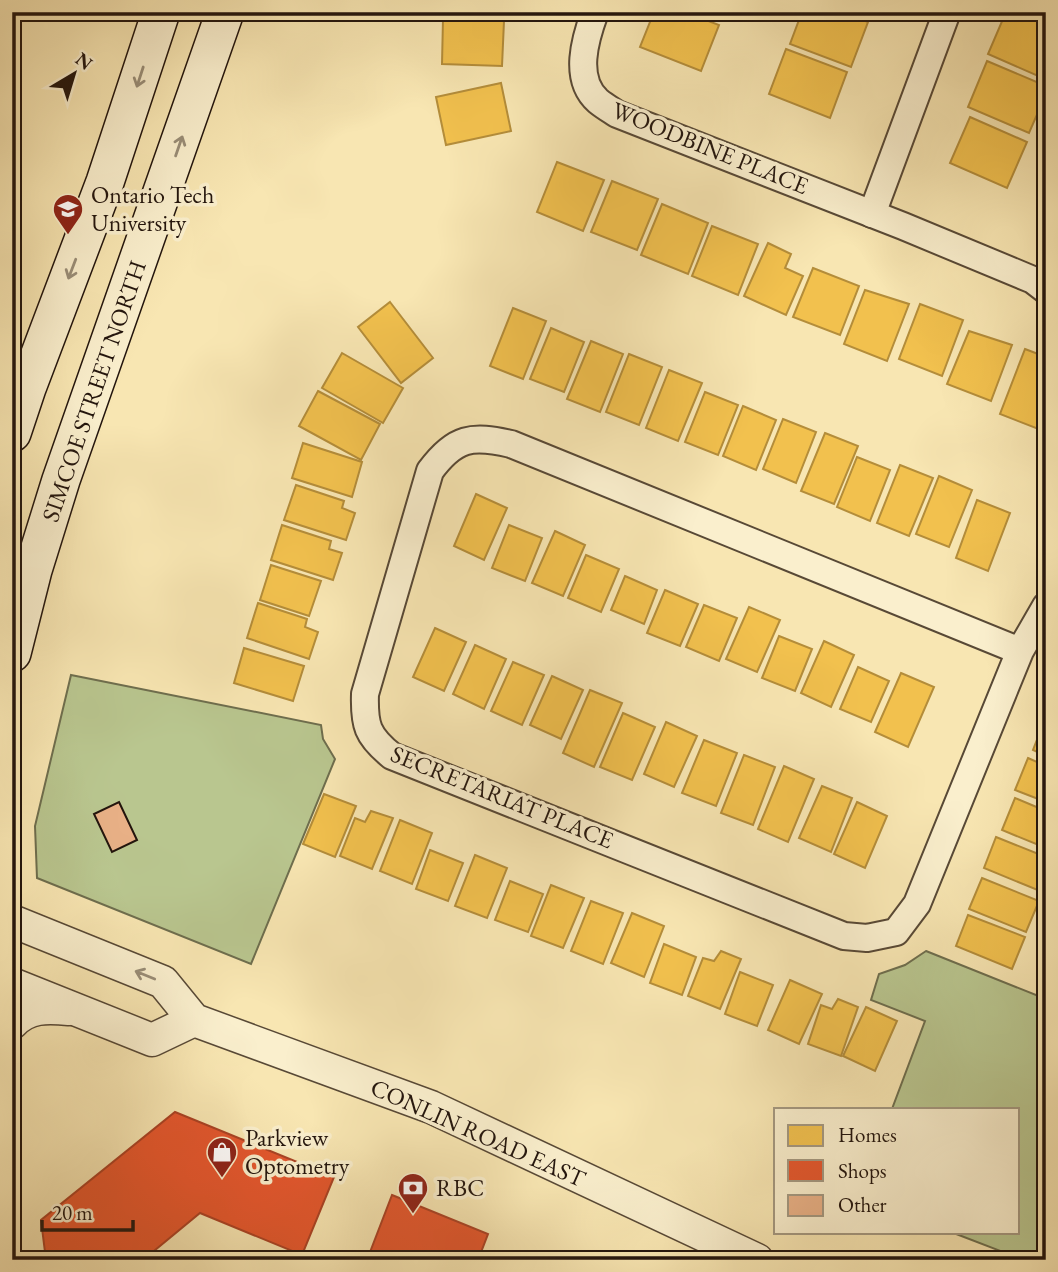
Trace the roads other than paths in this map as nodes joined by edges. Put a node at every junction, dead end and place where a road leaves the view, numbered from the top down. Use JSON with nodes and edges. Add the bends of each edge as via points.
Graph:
{"nodes":[{"id":1,"x":161,"y":12,"type":"edge"},
{"id":2,"x":225,"y":12,"type":"edge"},
{"id":3,"x":594,"y":12,"type":"edge"},
{"id":4,"x":947,"y":12,"type":"edge"},
{"id":5,"x":872,"y":214,"type":"junction"},
{"id":6,"x":1042,"y":284,"type":"edge"},
{"id":7,"x":12,"y":433,"type":"edge"},
{"id":8,"x":1046,"y":606,"type":"edge"},
{"id":9,"x":1020,"y":651,"type":"junction"},
{"id":10,"x":12,"y":653,"type":"edge"},
{"id":11,"x":12,"y":921,"type":"edge"},
{"id":12,"x":12,"y":984,"type":"edge"},
{"id":13,"x":78,"y":1010,"type":"junction"},
{"id":14,"x":194,"y":1020,"type":"junction"},
{"id":15,"x":12,"y":1023,"type":"edge"},
{"id":16,"x":757,"y":1260,"type":"edge"}],
"edges":[{"from":1,"to":7,"type":"main road","one_way":true,"via":[[105,182]]},
{"from":10,"to":2,"type":"main road","name":"SIMCOE STREET NORTH","one_way":true,"via":[[61,481]]},
{"from":3,"to":5,"type":"street","name":"WOODBINE PLACE","via":[[583,61],[587,86],[597,101],[617,114]]},
{"from":4,"to":5,"type":"street"},
{"from":5,"to":6,"type":"street","name":"WOODBINE PLACE"},
{"from":8,"to":9,"type":"street","name":"SECRETARIAT PLACE"},
{"from":9,"to":9,"type":"street","name":"SECRETARIAT PLACE","via":[[512,444],[488,439],[463,441],[444,452],[430,471],[365,694],[364,721],[374,742],[392,755],[832,931],[867,938],[896,932],[917,904]]},
{"from":14,"to":11,"type":"street","one_way":true,"via":[[163,982]]},
{"from":12,"to":13,"type":"street"},
{"from":13,"to":14,"type":"street","via":[[152,1040]]},
{"from":13,"to":15,"type":"street","via":[[41,1006]]},
{"from":14,"to":16,"type":"street","name":"CONLIN ROAD EAST","via":[[431,1107]]}]}
